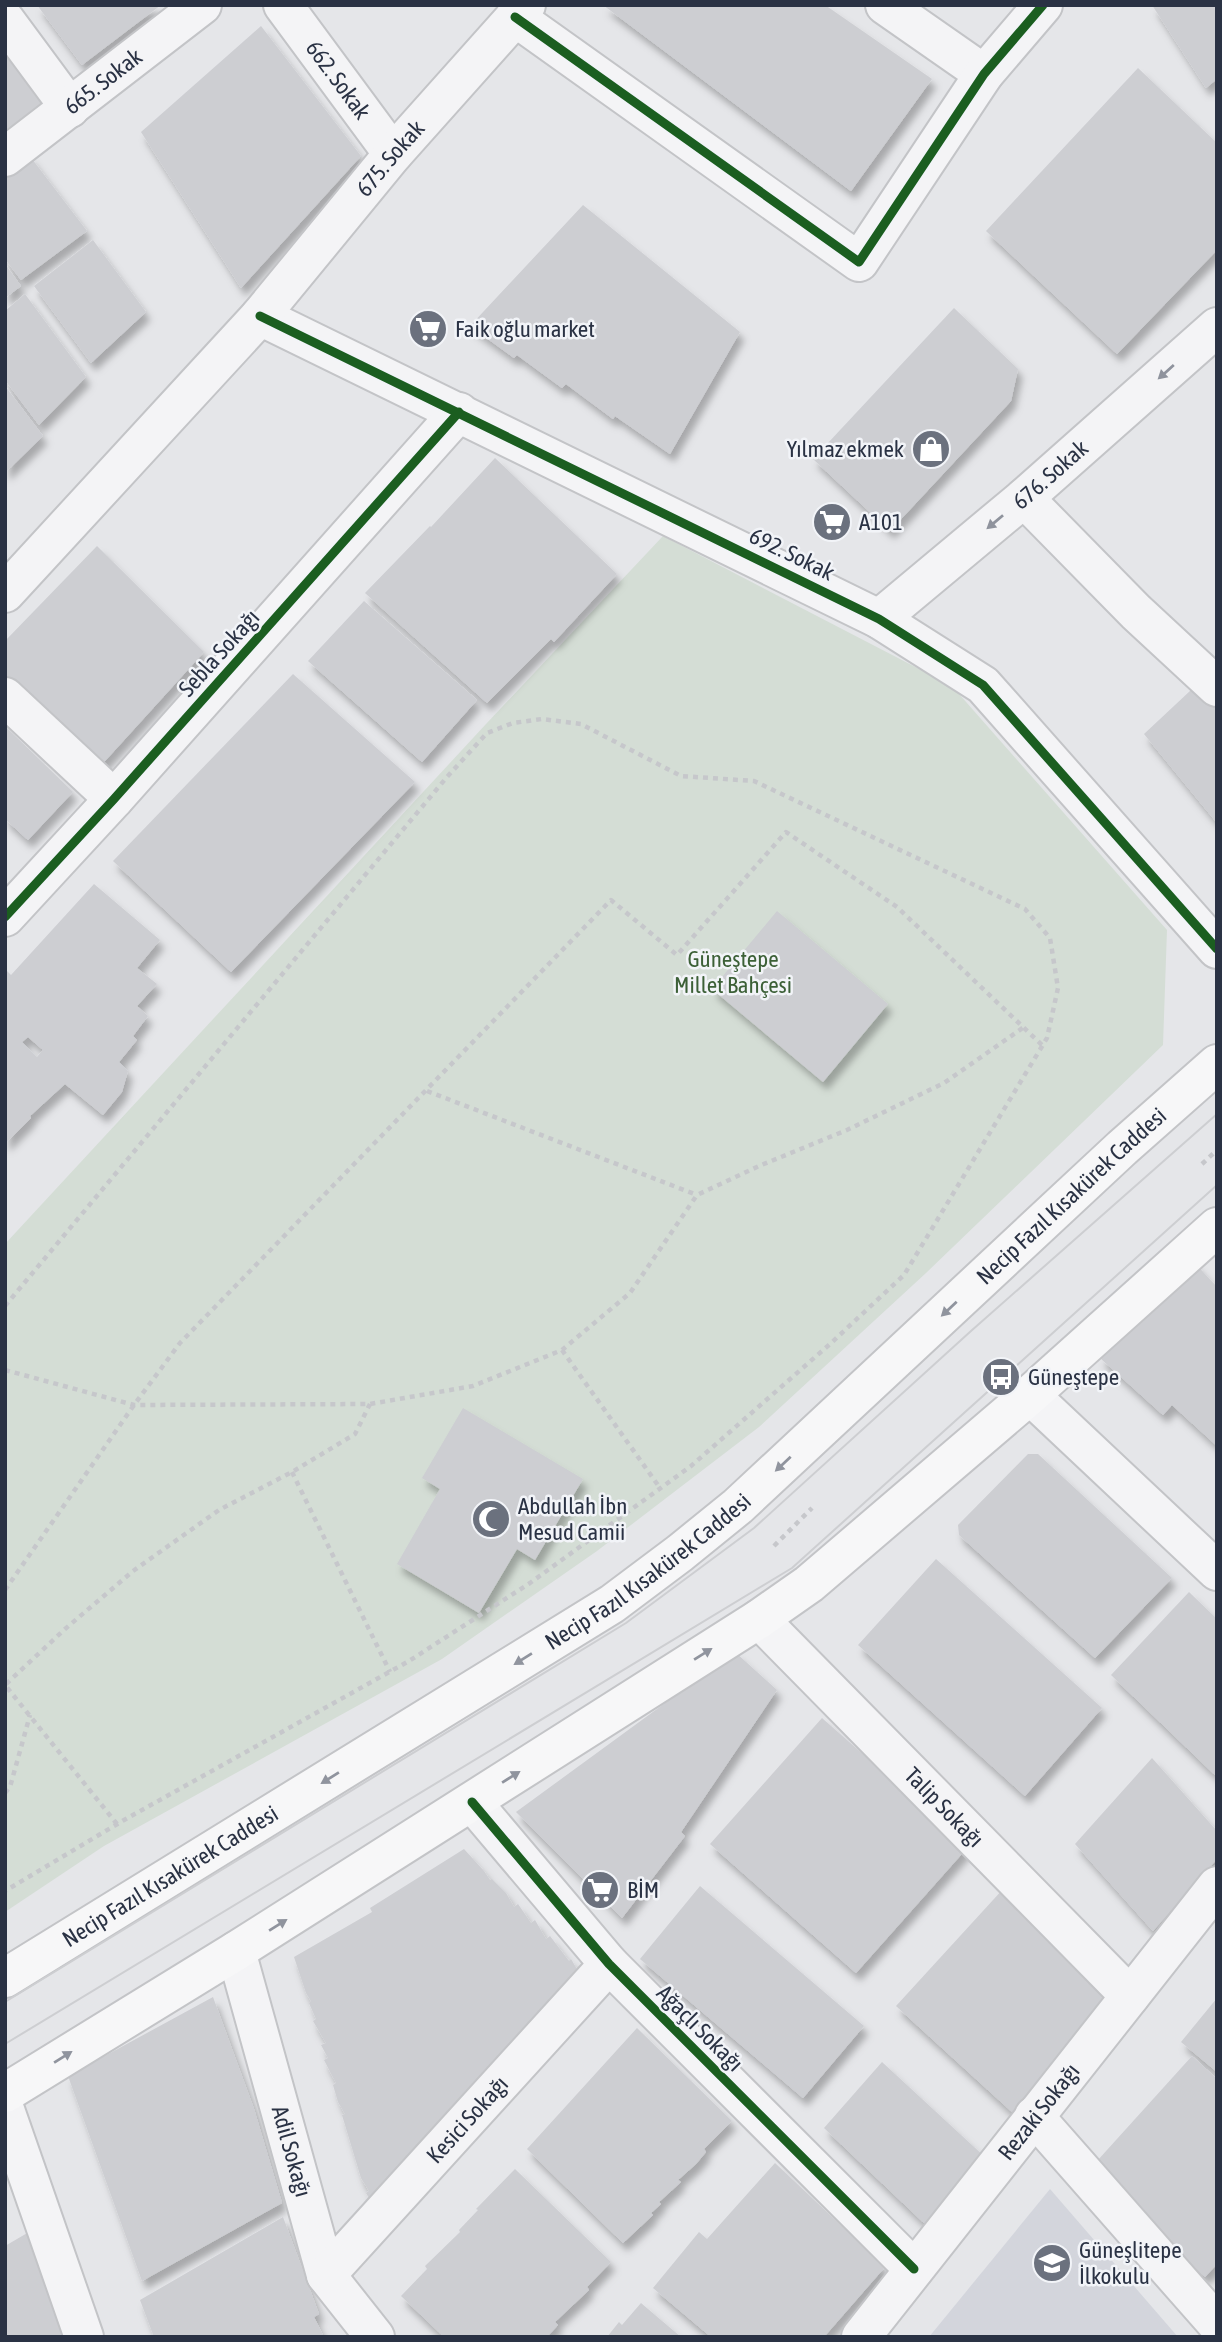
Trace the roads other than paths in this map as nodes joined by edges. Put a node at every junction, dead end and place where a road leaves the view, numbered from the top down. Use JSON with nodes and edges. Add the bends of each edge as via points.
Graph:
{"nodes":[{"id":1,"x":202,"y":5,"type":"edge"},
{"id":2,"x":283,"y":5,"type":"edge"},
{"id":3,"x":885,"y":5,"type":"edge"},
{"id":4,"x":1043,"y":5,"type":"edge"},
{"id":5,"x":521,"y":11,"type":"edge"},
{"id":6,"x":5,"y":20,"type":"edge"},
{"id":7,"x":984,"y":74,"type":"junction"},
{"id":8,"x":70,"y":108,"type":"junction"},
{"id":9,"x":393,"y":154,"type":"junction"},
{"id":10,"x":5,"y":157,"type":"edge"},
{"id":11,"x":260,"y":316,"type":"junction"},
{"id":12,"x":1217,"y":327,"type":"edge"},
{"id":13,"x":459,"y":412,"type":"junction"},
{"id":14,"x":1024,"y":498,"type":"junction"},
{"id":15,"x":7,"y":587,"type":"edge"},
{"id":16,"x":879,"y":618,"type":"junction"},
{"id":17,"x":1217,"y":687,"type":"edge"},
{"id":18,"x":5,"y":697,"type":"edge"},
{"id":19,"x":114,"y":799,"type":"junction"},
{"id":20,"x":5,"y":917,"type":"edge"},
{"id":21,"x":1217,"y":949,"type":"edge"},
{"id":22,"x":1217,"y":1064,"type":"edge"},
{"id":23,"x":1212,"y":1241,"type":"edge"},
{"id":24,"x":1030,"y":1395,"type":"junction"},
{"id":25,"x":1217,"y":1571,"type":"edge"},
{"id":26,"x":759,"y":1619,"type":"junction"},
{"id":27,"x":472,"y":1802,"type":"junction"},
{"id":28,"x":1217,"y":1886,"type":"edge"},
{"id":29,"x":236,"y":1951,"type":"junction"},
{"id":30,"x":609,"y":1965,"type":"junction"},
{"id":31,"x":5,"y":1978,"type":"edge"},
{"id":32,"x":1130,"y":1996,"type":"junction"},
{"id":33,"x":5,"y":2093,"type":"edge"},
{"id":34,"x":5,"y":2110,"type":"edge"},
{"id":35,"x":1034,"y":2116,"type":"junction"},
{"id":36,"x":914,"y":2269,"type":"junction"},
{"id":37,"x":326,"y":2275,"type":"junction"},
{"id":38,"x":1217,"y":2324,"type":"edge"},
{"id":39,"x":84,"y":2337,"type":"edge"},
{"id":40,"x":375,"y":2337,"type":"edge"},
{"id":41,"x":861,"y":2337,"type":"edge"}],
"edges":[{"from":1,"to":8,"type":"street","name":"665. Sokak"},
{"from":2,"to":9,"type":"street","name":"662. Sokak"},
{"from":3,"to":7,"type":"street"},
{"from":4,"to":7,"type":"street"},
{"from":5,"to":7,"type":"street","via":[[859,262]]},
{"from":5,"to":9,"type":"street","name":"675. Sokak"},
{"from":6,"to":8,"type":"street"},
{"from":8,"to":10,"type":"street","name":"665. Sokak"},
{"from":9,"to":11,"type":"street","name":"675. Sokak"},
{"from":11,"to":13,"type":"street","name":"692. Sokak"},
{"from":11,"to":15,"type":"street","name":"675. Sokak"},
{"from":12,"to":14,"type":"street","name":"676. Sokak","one_way":true},
{"from":13,"to":16,"type":"street","name":"692. Sokak"},
{"from":13,"to":19,"type":"street","name":"Sebla Sokağı"},
{"from":14,"to":16,"type":"street","name":"676. Sokak","one_way":true},
{"from":14,"to":17,"type":"street"},
{"from":16,"to":21,"type":"street","name":"692. Sokak","via":[[983,685]]},
{"from":18,"to":19,"type":"street"},
{"from":19,"to":20,"type":"street","name":"Sebla Sokağı"},
{"from":22,"to":31,"type":"main road","name":"Necip Fazıl Kısakürek Caddesi","one_way":true,"via":[[738,1506],[680,1553],[612,1604]]},
{"from":23,"to":24,"type":"main road"},
{"from":24,"to":25,"type":"street"},
{"from":24,"to":26,"type":"main road","via":[[810,1584]]},
{"from":27,"to":26,"type":"main road","one_way":true},
{"from":26,"to":32,"type":"street","name":"Talip Sokağı"},
{"from":29,"to":27,"type":"main road","one_way":true},
{"from":27,"to":30,"type":"street","name":"Ağaçlı Sokağı"},
{"from":28,"to":32,"type":"street","name":"Rezaki Sokağı"},
{"from":33,"to":29,"type":"main road","one_way":true},
{"from":29,"to":37,"type":"street","name":"Adil Sokağı"},
{"from":30,"to":36,"type":"street","name":"Ağaçlı Sokağı"},
{"from":30,"to":37,"type":"street","name":"Kesici Sokağı"},
{"from":32,"to":35,"type":"street","name":"Rezaki Sokağı"},
{"from":34,"to":39,"type":"street"},
{"from":35,"to":36,"type":"street","name":"Rezaki Sokağı"},
{"from":35,"to":38,"type":"street"},
{"from":36,"to":41,"type":"street","name":"Rezaki Sokağı"},
{"from":37,"to":40,"type":"street","name":"Adil Sokağı"}]}
